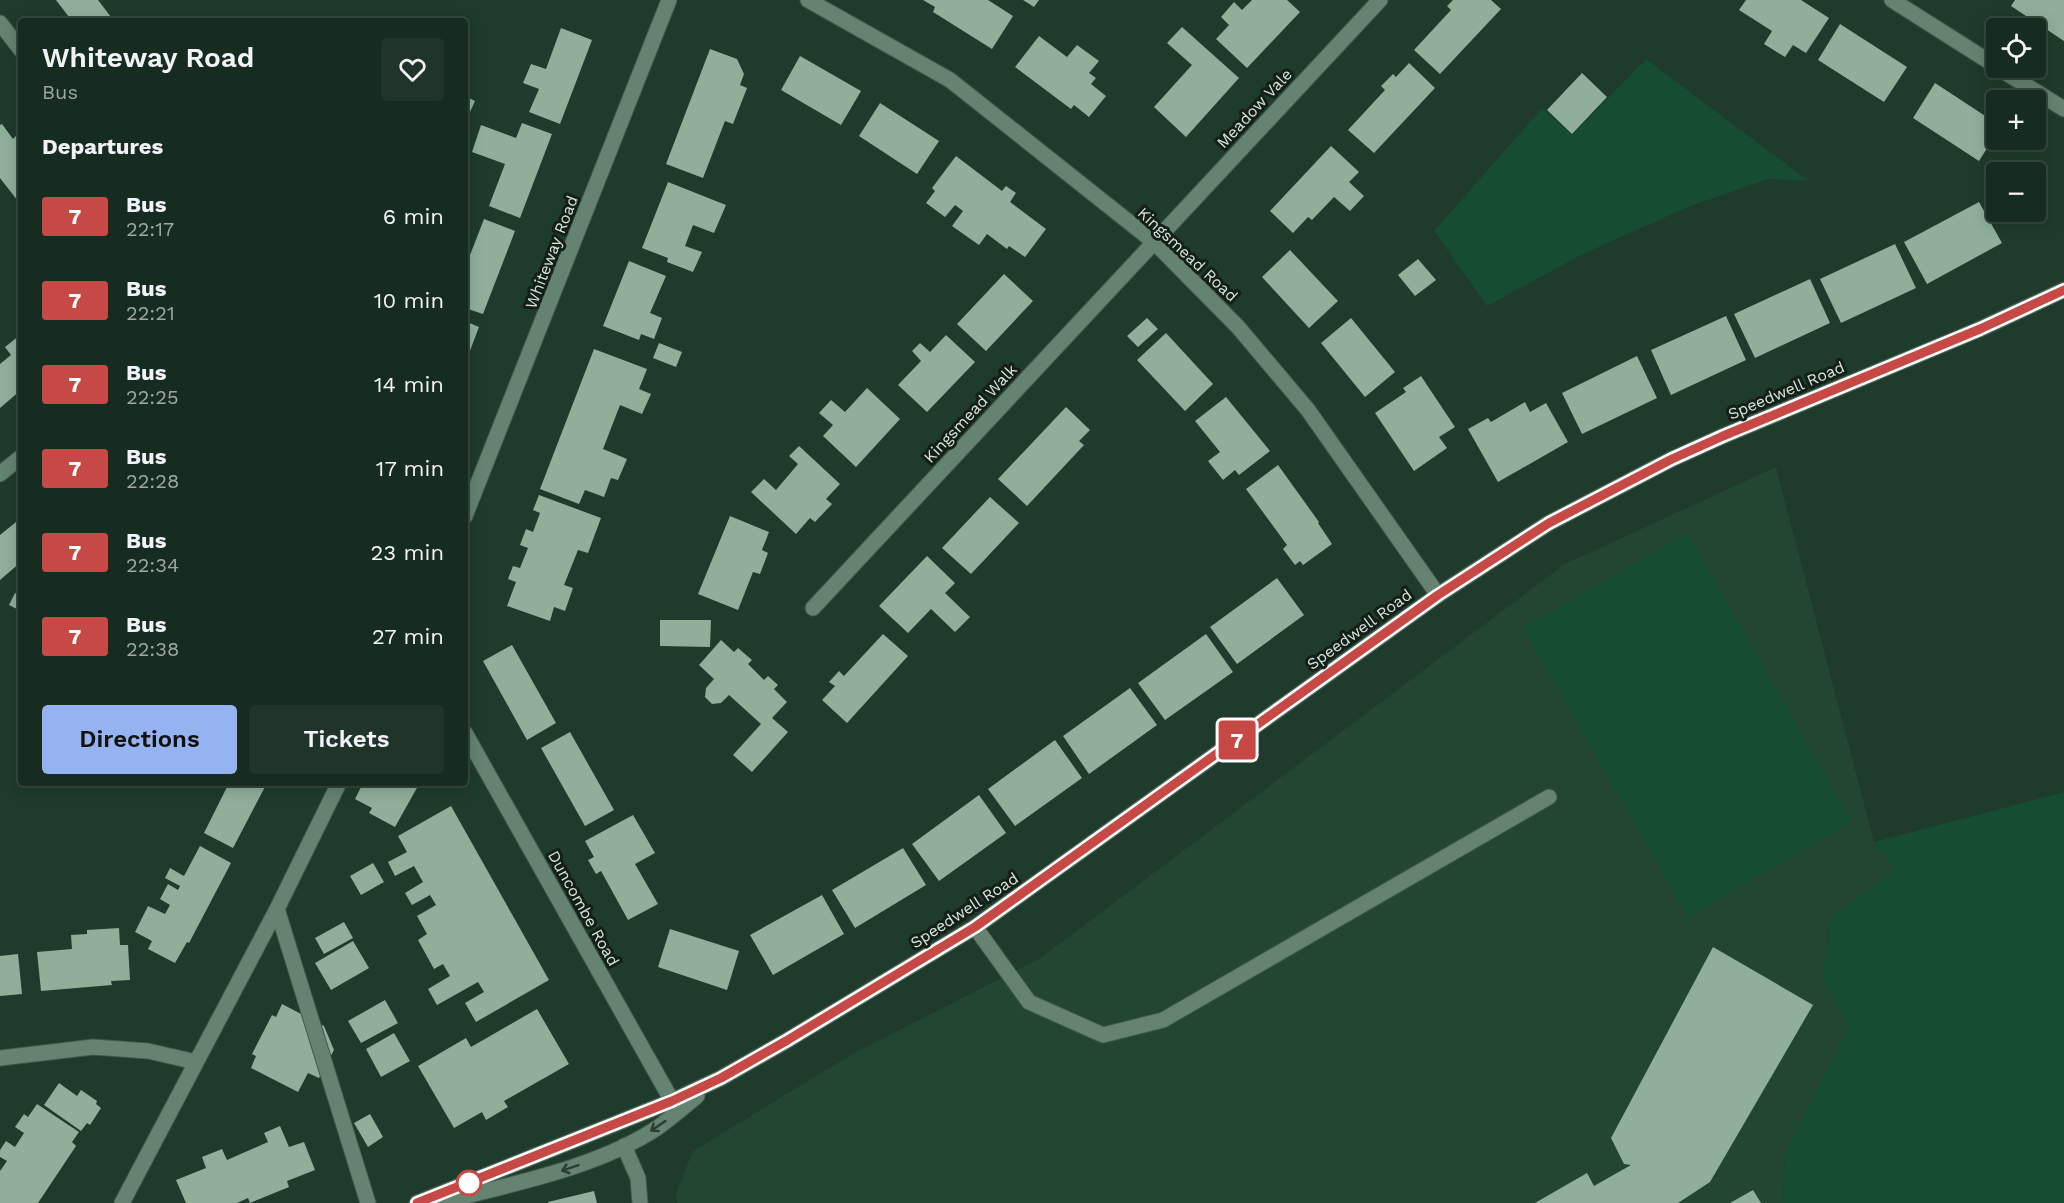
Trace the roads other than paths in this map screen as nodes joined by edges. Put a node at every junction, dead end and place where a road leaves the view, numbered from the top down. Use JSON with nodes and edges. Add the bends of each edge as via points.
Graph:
{"nodes":[{"id":1,"x":669,"y":0,"type":"edge"},
{"id":2,"x":808,"y":0,"type":"edge"},
{"id":3,"x":1380,"y":0,"type":"edge"},
{"id":4,"x":1892,"y":0,"type":"edge"},
{"id":5,"x":0,"y":23,"type":"edge"},
{"id":6,"x":18,"y":46,"type":"edge"},
{"id":7,"x":1986,"y":60,"type":"edge"},
{"id":8,"x":2015,"y":78,"type":"edge"},
{"id":9,"x":2064,"y":109,"type":"edge"},
{"id":10,"x":1154,"y":242,"type":"junction"},
{"id":11,"x":2064,"y":290,"type":"edge"},
{"id":12,"x":18,"y":459,"type":"edge"},
{"id":13,"x":0,"y":474,"type":"edge"},
{"id":14,"x":468,"y":508,"type":"edge"},
{"id":15,"x":1438,"y":595,"type":"junction"},
{"id":16,"x":813,"y":608,"type":"dead end"},
{"id":17,"x":468,"y":738,"type":"edge"},
{"id":18,"x":338,"y":786,"type":"edge"},
{"id":19,"x":1550,"y":796,"type":"dead end"},
{"id":20,"x":277,"y":909,"type":"junction"},
{"id":21,"x":975,"y":927,"type":"junction"},
{"id":22,"x":0,"y":1058,"type":"edge"},
{"id":23,"x":195,"y":1062,"type":"junction"},
{"id":24,"x":721,"y":1078,"type":"junction"},
{"id":25,"x":672,"y":1101,"type":"junction"},
{"id":26,"x":624,"y":1146,"type":"junction"},
{"id":27,"x":122,"y":1203,"type":"edge"},
{"id":28,"x":368,"y":1203,"type":"edge"},
{"id":29,"x":417,"y":1203,"type":"edge"},
{"id":30,"x":438,"y":1203,"type":"edge"},
{"id":31,"x":640,"y":1203,"type":"edge"}],
"edges":[{"from":1,"to":14,"type":"street","name":"Whiteway Road"},
{"from":2,"to":10,"type":"street","name":"Kingsmead Road","via":[[950,80]]},
{"from":3,"to":10,"type":"street","name":"Meadow Vale"},
{"from":4,"to":7,"type":"street"},
{"from":5,"to":6,"type":"street"},
{"from":8,"to":9,"type":"street"},
{"from":10,"to":15,"type":"street","name":"Kingsmead Road","via":[[1238,327],[1308,410]]},
{"from":10,"to":16,"type":"street","name":"Kingsmead Walk"},
{"from":11,"to":15,"type":"street","name":"Speedwell Road","via":[[1672,459],[1549,523]]},
{"from":12,"to":13,"type":"street"},
{"from":15,"to":21,"type":"street","name":"Speedwell Road"},
{"from":17,"to":25,"type":"street","name":"Duncombe Road"},
{"from":18,"to":20,"type":"street"},
{"from":19,"to":21,"type":"street","via":[[1163,1020],[1103,1035],[1029,1002]]},
{"from":20,"to":23,"type":"street"},
{"from":20,"to":28,"type":"street"},
{"from":21,"to":24,"type":"street","name":"Speedwell Road"},
{"from":22,"to":23,"type":"street","via":[[93,1047],[148,1051]]},
{"from":23,"to":27,"type":"street"},
{"from":24,"to":25,"type":"street","name":"Speedwell Road"},
{"from":24,"to":26,"type":"street","name":"Speedwell Road","one_way":true,"via":[[656,1128]]},
{"from":25,"to":29,"type":"street","name":"Speedwell Road"},
{"from":26,"to":30,"type":"street","name":"Speedwell Road","one_way":true,"via":[[568,1169]]},
{"from":26,"to":31,"type":"street","via":[[638,1178]]}]}
